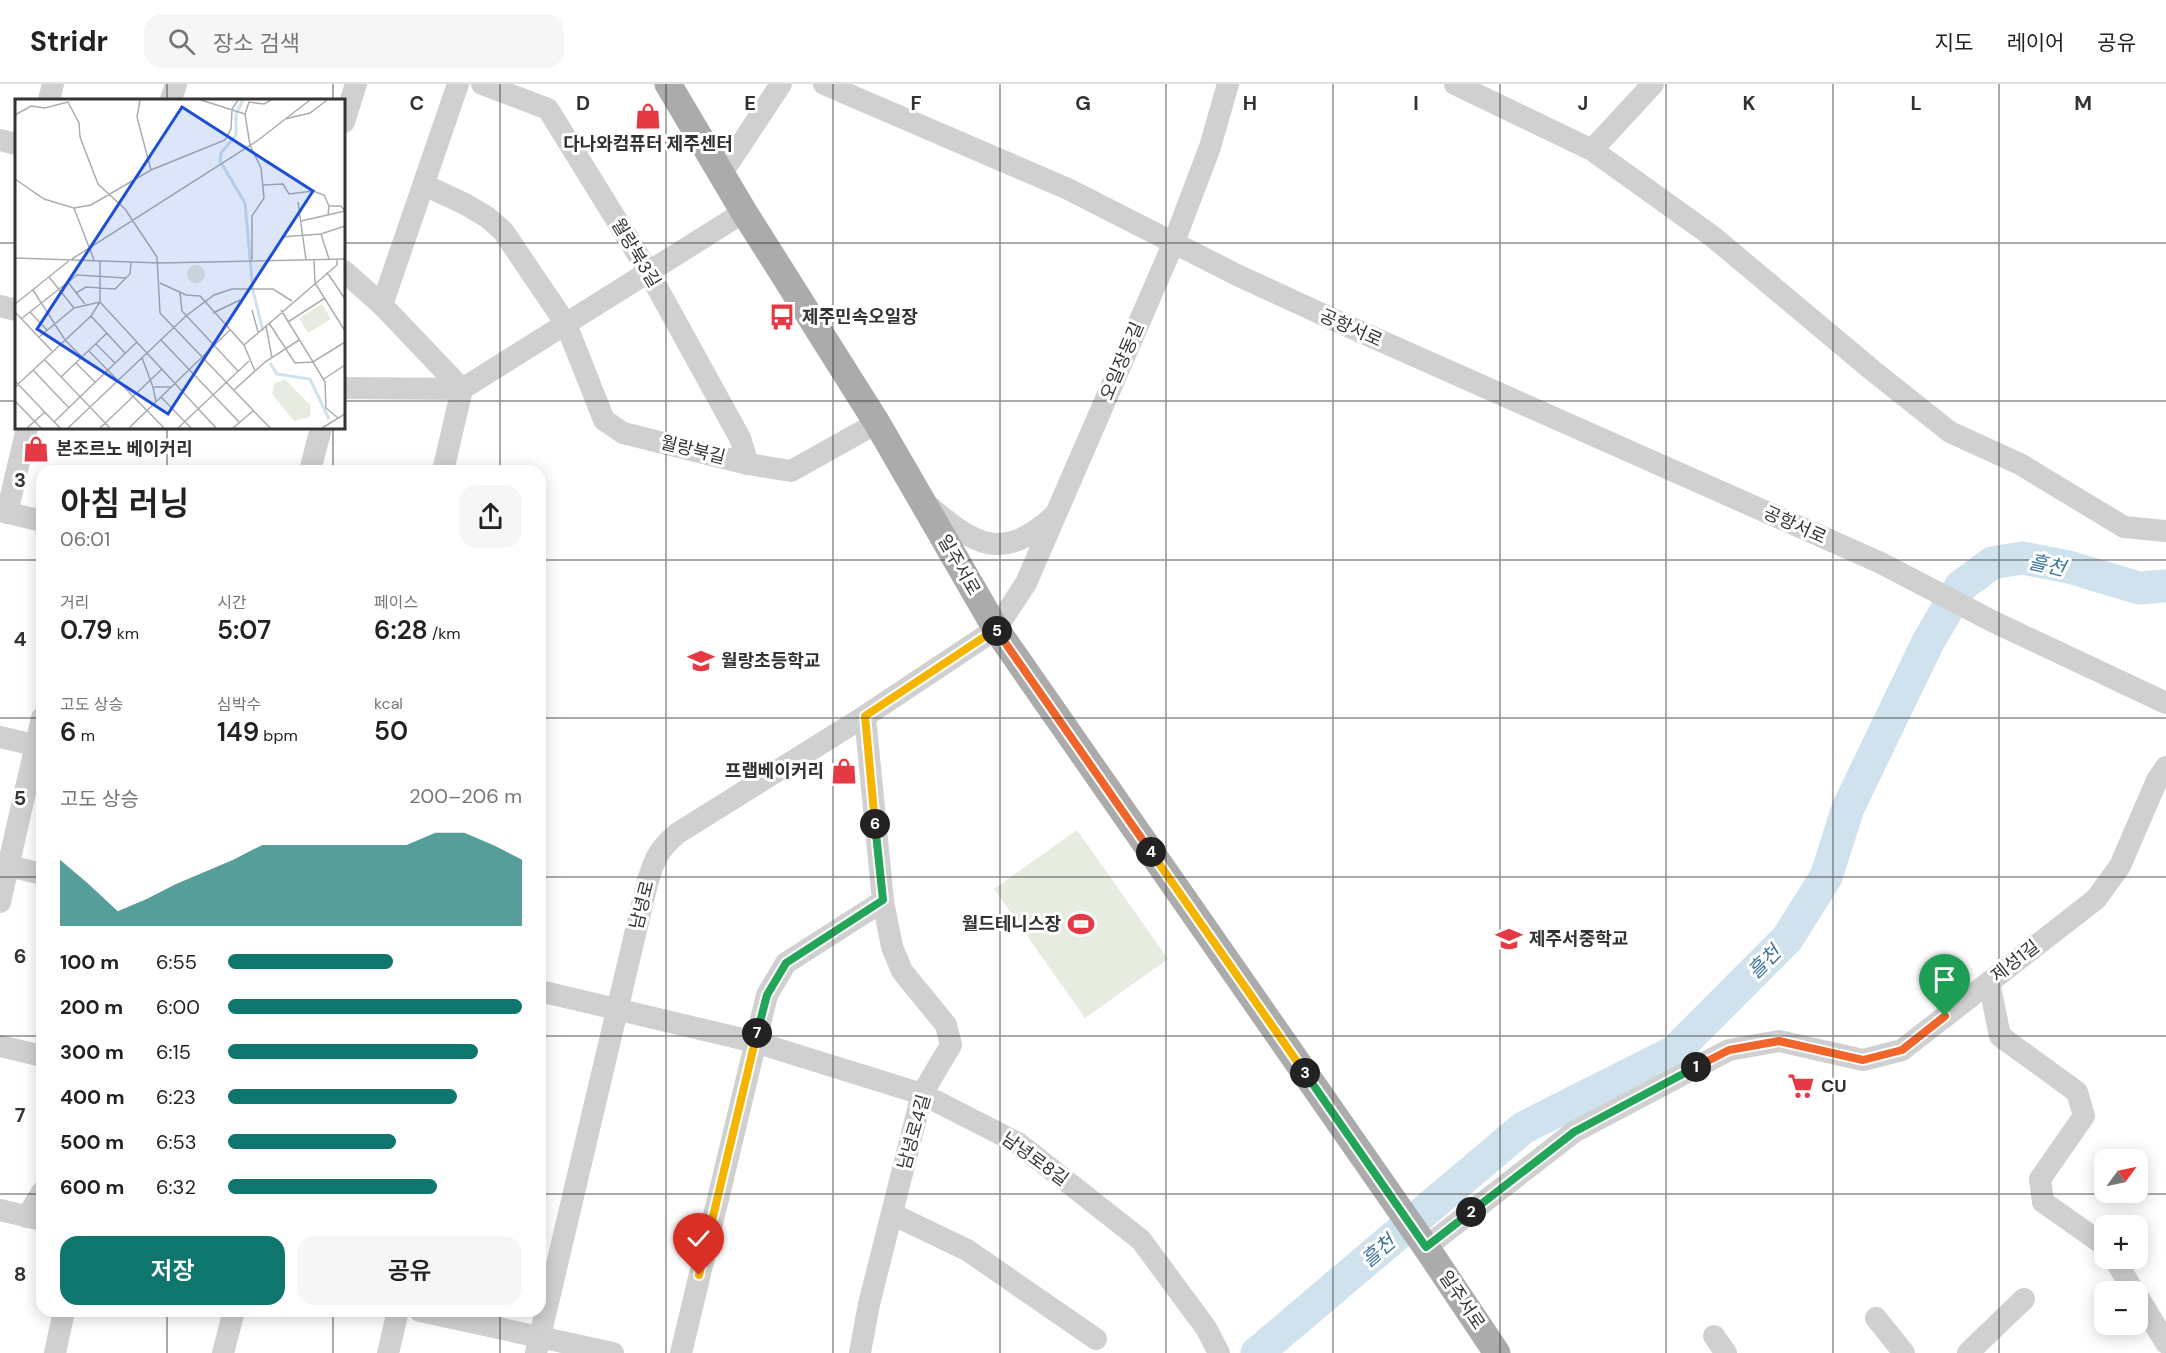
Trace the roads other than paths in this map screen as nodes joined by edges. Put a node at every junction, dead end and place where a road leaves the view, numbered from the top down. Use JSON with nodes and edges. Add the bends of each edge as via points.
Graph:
{"nodes":[{"id":1,"x":53,"y":84,"type":"edge"},
{"id":2,"x":176,"y":84,"type":"edge"},
{"id":3,"x":356,"y":84,"type":"edge"},
{"id":4,"x":458,"y":84,"type":"edge"},
{"id":5,"x":482,"y":84,"type":"edge"},
{"id":6,"x":668,"y":84,"type":"edge"},
{"id":7,"x":781,"y":84,"type":"edge"},
{"id":8,"x":824,"y":84,"type":"edge"},
{"id":9,"x":1228,"y":84,"type":"edge"},
{"id":10,"x":1455,"y":84,"type":"edge"},
{"id":11,"x":1653,"y":84,"type":"edge"},
{"id":12,"x":49,"y":99,"type":"edge"},
{"id":13,"x":171,"y":99,"type":"edge"},
{"id":14,"x":345,"y":119,"type":"edge"},
{"id":15,"x":0,"y":140,"type":"edge"},
{"id":16,"x":15,"y":144,"type":"edge"},
{"id":17,"x":1592,"y":150,"type":"junction"},
{"id":18,"x":722,"y":173,"type":"junction"},
{"id":19,"x":424,"y":185,"type":"junction"},
{"id":20,"x":744,"y":212,"type":"junction"},
{"id":21,"x":1174,"y":242,"type":"junction"},
{"id":22,"x":648,"y":271,"type":"junction"},
{"id":23,"x":345,"y":272,"type":"edge"},
{"id":24,"x":382,"y":305,"type":"junction"},
{"id":25,"x":0,"y":306,"type":"edge"},
{"id":26,"x":15,"y":310,"type":"edge"},
{"id":27,"x":566,"y":324,"type":"junction"},
{"id":28,"x":345,"y":388,"type":"edge"},
{"id":29,"x":462,"y":389,"type":"junction"},
{"id":30,"x":876,"y":423,"type":"junction"},
{"id":31,"x":27,"y":429,"type":"edge"},
{"id":32,"x":321,"y":429,"type":"edge"},
{"id":33,"x":748,"y":464,"type":"junction"},
{"id":34,"x":312,"y":465,"type":"edge"},
{"id":35,"x":444,"y":465,"type":"edge"},
{"id":36,"x":919,"y":497,"type":"junction"},
{"id":37,"x":3,"y":512,"type":"edge"},
{"id":38,"x":1055,"y":515,"type":"junction"},
{"id":39,"x":36,"y":520,"type":"edge"},
{"id":40,"x":2166,"y":531,"type":"edge"},
{"id":41,"x":996,"y":629,"type":"junction"},
{"id":42,"x":2166,"y":703,"type":"edge"},
{"id":43,"x":865,"y":716,"type":"junction"},
{"id":44,"x":0,"y":737,"type":"edge"},
{"id":45,"x":36,"y":745,"type":"edge"},
{"id":46,"x":36,"y":756,"type":"edge"},
{"id":47,"x":2166,"y":767,"type":"edge"},
{"id":48,"x":4,"y":865,"type":"edge"},
{"id":49,"x":36,"y":872,"type":"edge"},
{"id":50,"x":883,"y":900,"type":"junction"},
{"id":51,"x":0,"y":902,"type":"edge"},
{"id":52,"x":1989,"y":982,"type":"junction"},
{"id":53,"x":546,"y":992,"type":"edge"},
{"id":54,"x":617,"y":1009,"type":"junction"},
{"id":55,"x":755,"y":1042,"type":"junction"},
{"id":56,"x":0,"y":1046,"type":"edge"},
{"id":57,"x":36,"y":1055,"type":"edge"},
{"id":58,"x":922,"y":1094,"type":"junction"},
{"id":59,"x":0,"y":1210,"type":"edge"},
{"id":60,"x":892,"y":1214,"type":"junction"},
{"id":61,"x":34,"y":1218,"type":"edge"},
{"id":62,"x":2094,"y":1238,"type":"edge"},
{"id":63,"x":1426,"y":1247,"type":"junction"},
{"id":64,"x":2024,"y":1299,"type":"dead end"},
{"id":65,"x":546,"y":1312,"type":"edge"},
{"id":66,"x":2148,"y":1313,"type":"edge"},
{"id":67,"x":63,"y":1317,"type":"edge"},
{"id":68,"x":232,"y":1317,"type":"edge"},
{"id":69,"x":397,"y":1317,"type":"edge"},
{"id":70,"x":440,"y":1317,"type":"edge"},
{"id":71,"x":545,"y":1317,"type":"edge"},
{"id":72,"x":1876,"y":1318,"type":"dead end"},
{"id":73,"x":1096,"y":1339,"type":"dead end"},
{"id":74,"x":2166,"y":1343,"type":"edge"},
{"id":75,"x":538,"y":1346,"type":"edge"},
{"id":76,"x":55,"y":1353,"type":"edge"},
{"id":77,"x":223,"y":1353,"type":"edge"},
{"id":78,"x":388,"y":1353,"type":"edge"},
{"id":79,"x":613,"y":1353,"type":"edge"},
{"id":80,"x":681,"y":1353,"type":"edge"},
{"id":81,"x":860,"y":1353,"type":"edge"},
{"id":82,"x":1219,"y":1353,"type":"edge"},
{"id":83,"x":1497,"y":1353,"type":"edge"},
{"id":84,"x":1904,"y":1353,"type":"edge"},
{"id":85,"x":1968,"y":1353,"type":"edge"}],
"edges":[{"from":1,"to":12,"type":"street"},
{"from":2,"to":13,"type":"street"},
{"from":3,"to":14,"type":"street"},
{"from":4,"to":19,"type":"street"},
{"from":5,"to":22,"type":"street","name":"월랑북3길","via":[[548,109]]},
{"from":6,"to":18,"type":"main road","name":"일주서로"},
{"from":7,"to":18,"type":"street"},
{"from":8,"to":21,"type":"street","name":"공항서로","via":[[1068,189]]},
{"from":9,"to":21,"type":"street","name":"오일장동길","via":[[1210,147]]},
{"from":10,"to":17,"type":"street"},
{"from":11,"to":17,"type":"street"},
{"from":15,"to":16,"type":"street"},
{"from":17,"to":40,"type":"street","via":[[1712,236],[1950,432],[2020,464],[2124,527]]},
{"from":18,"to":20,"type":"main road","name":"일주서로"},
{"from":19,"to":24,"type":"street"},
{"from":19,"to":27,"type":"street","name":"월랑북길","via":[[465,204],[503,231]]},
{"from":20,"to":22,"type":"street"},
{"from":20,"to":30,"type":"main road","name":"일주서로"},
{"from":21,"to":38,"type":"street","name":"오일장동길"},
{"from":21,"to":42,"type":"street","name":"공항서로","via":[[1354,329],[1887,566],[1994,622]]},
{"from":22,"to":27,"type":"street"},
{"from":22,"to":33,"type":"street","name":"월랑북3길","via":[[741,438]]},
{"from":23,"to":24,"type":"street"},
{"from":24,"to":29,"type":"street"},
{"from":25,"to":26,"type":"street"},
{"from":27,"to":29,"type":"street"},
{"from":27,"to":33,"type":"street","name":"월랑북길","via":[[604,420],[623,433]]},
{"from":28,"to":29,"type":"street"},
{"from":29,"to":35,"type":"street"},
{"from":30,"to":33,"type":"street","name":"월랑북길","via":[[791,471]]},
{"from":30,"to":36,"type":"main road","name":"일주서로"},
{"from":31,"to":37,"type":"street"},
{"from":32,"to":34,"type":"street"},
{"from":36,"to":38,"type":"street","via":[[962,530],[991,545],[1029,535]]},
{"from":36,"to":41,"type":"main road","name":"일주서로"},
{"from":37,"to":39,"type":"street"},
{"from":38,"to":41,"type":"street","name":"오일장동길","via":[[1026,583]]},
{"from":41,"to":43,"type":"street","name":"남녕로"},
{"from":41,"to":63,"type":"main road","name":"일주서로"},
{"from":43,"to":50,"type":"street","name":"남녕로4길"},
{"from":43,"to":54,"type":"street","name":"남녕로","via":[[664,844],[651,869]]},
{"from":44,"to":45,"type":"street"},
{"from":46,"to":48,"type":"street"},
{"from":47,"to":52,"type":"street","name":"제성1길","via":[[2120,866],[2096,899]]},
{"from":48,"to":49,"type":"street"},
{"from":48,"to":51,"type":"street"},
{"from":50,"to":55,"type":"street","via":[[786,963],[767,995]]},
{"from":50,"to":58,"type":"street","name":"남녕로4길","via":[[892,947],[902,971],[946,1025],[951,1045]]},
{"from":52,"to":62,"type":"street","via":[[2000,1036],[2077,1092],[2084,1116],[2040,1179],[2043,1202]]},
{"from":52,"to":63,"type":"street","name":"제성1길","via":[[1902,1050],[1863,1060],[1779,1041],[1729,1050],[1574,1132]]},
{"from":53,"to":54,"type":"street","name":"남녕로8길"},
{"from":54,"to":55,"type":"street","name":"남녕로8길"},
{"from":54,"to":65,"type":"street","name":"남녕로"},
{"from":55,"to":58,"type":"street","name":"남녕로8길"},
{"from":55,"to":80,"type":"street"},
{"from":56,"to":57,"type":"street"},
{"from":58,"to":60,"type":"street","name":"남녕로4길"},
{"from":58,"to":82,"type":"street","name":"남녕로8길","via":[[1018,1143],[1141,1240],[1206,1328]]},
{"from":59,"to":61,"type":"street"},
{"from":60,"to":73,"type":"street","via":[[967,1250]]},
{"from":60,"to":81,"type":"street","name":"남녕로4길"},
{"from":63,"to":83,"type":"main road","name":"일주서로"},
{"from":64,"to":85,"type":"street"},
{"from":66,"to":74,"type":"street"},
{"from":67,"to":76,"type":"street"},
{"from":68,"to":77,"type":"street"},
{"from":69,"to":78,"type":"street"},
{"from":70,"to":75,"type":"street"},
{"from":71,"to":75,"type":"street","name":"남녕로"},
{"from":72,"to":84,"type":"street"},
{"from":75,"to":79,"type":"street"}]}
